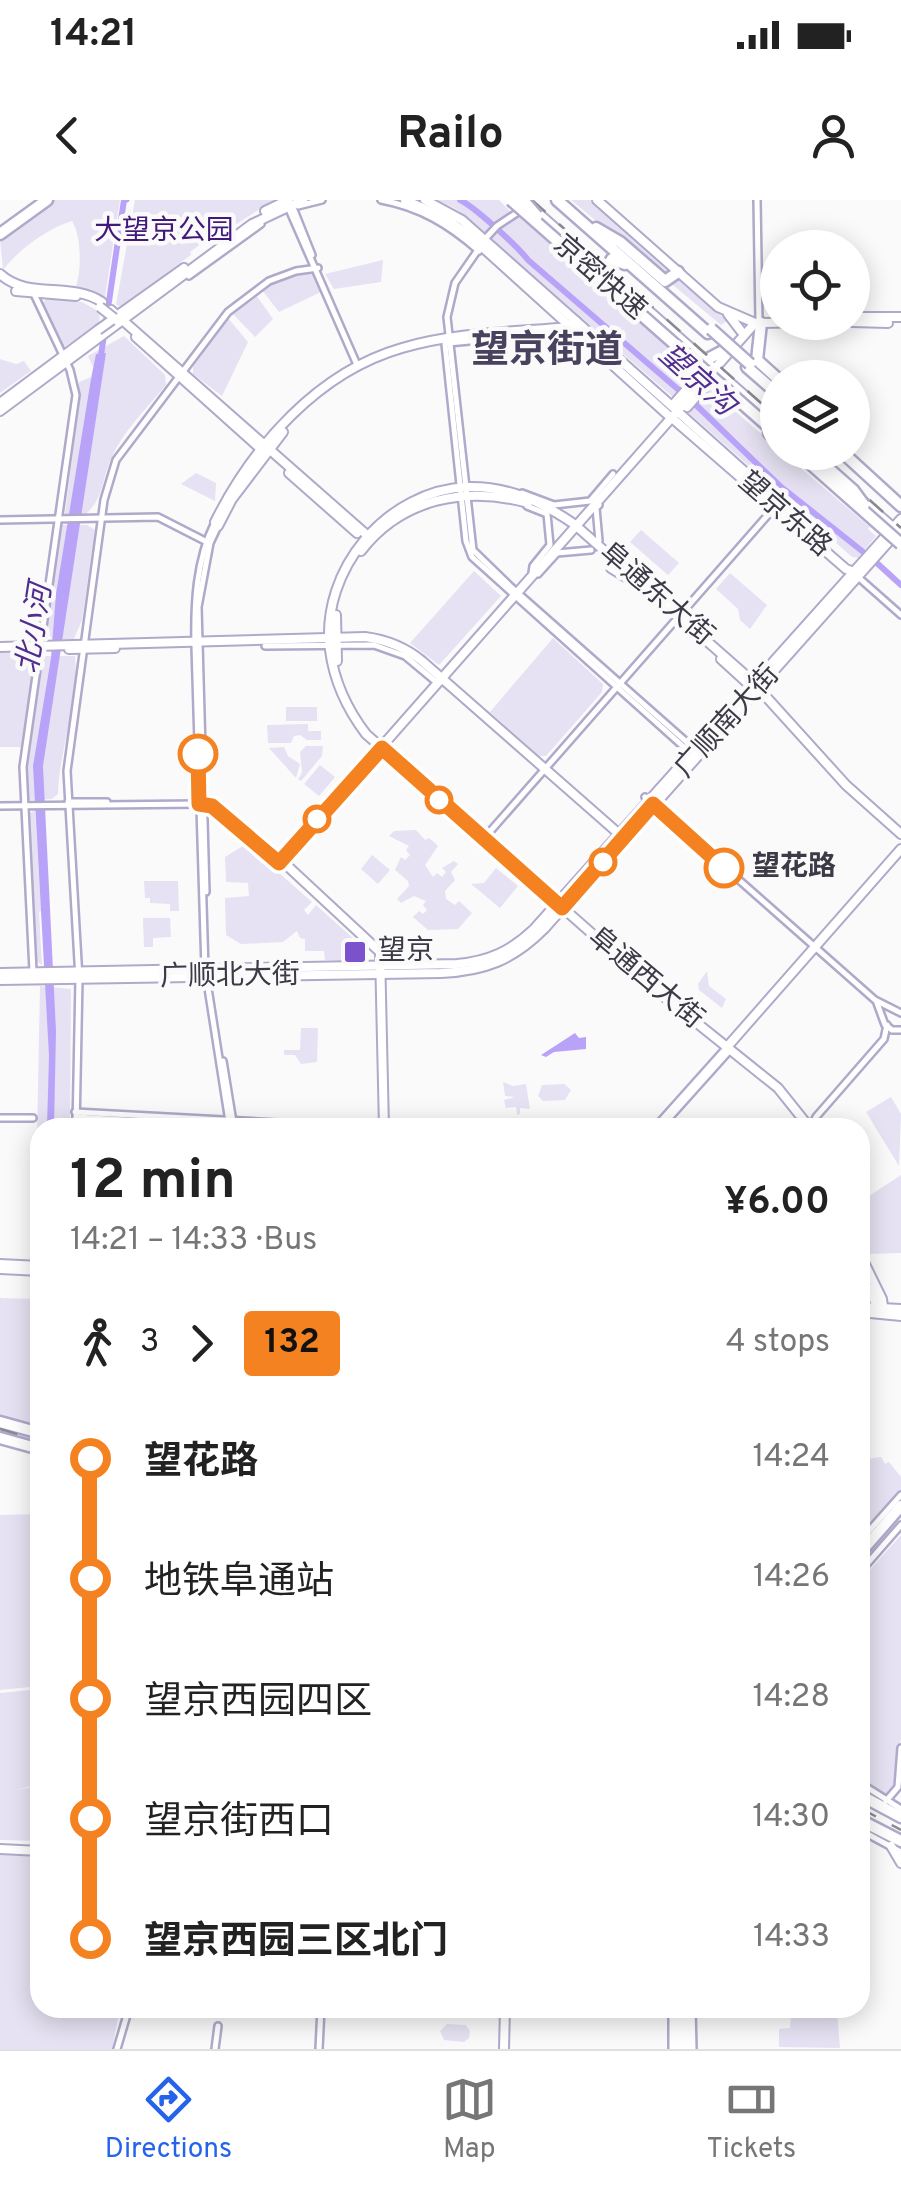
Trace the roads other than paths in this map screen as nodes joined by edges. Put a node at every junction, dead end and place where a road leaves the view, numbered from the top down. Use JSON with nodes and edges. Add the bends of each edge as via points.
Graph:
{"nodes":[{"id":1,"x":36,"y":200,"type":"edge"},
{"id":2,"x":47,"y":200,"type":"edge"},
{"id":3,"x":303,"y":200,"type":"edge"},
{"id":4,"x":322,"y":200,"type":"edge"},
{"id":5,"x":381,"y":200,"type":"edge"},
{"id":6,"x":404,"y":200,"type":"edge"},
{"id":7,"x":425,"y":200,"type":"edge"},
{"id":8,"x":557,"y":200,"type":"edge"},
{"id":9,"x":565,"y":200,"type":"edge"},
{"id":10,"x":597,"y":200,"type":"edge"},
{"id":11,"x":758,"y":200,"type":"edge"},
{"id":12,"x":518,"y":202,"type":"edge"},
{"id":13,"x":289,"y":204,"type":"edge"},
{"id":14,"x":0,"y":226,"type":"edge"},
{"id":15,"x":596,"y":228,"type":"junction"},
{"id":16,"x":0,"y":234,"type":"edge"},
{"id":17,"x":482,"y":245,"type":"junction"},
{"id":18,"x":316,"y":268,"type":"junction"},
{"id":19,"x":604,"y":271,"type":"junction"},
{"id":20,"x":678,"y":272,"type":"junction"},
{"id":21,"x":0,"y":276,"type":"edge"},
{"id":22,"x":648,"y":280,"type":"junction"},
{"id":23,"x":34,"y":294,"type":"junction"},
{"id":24,"x":101,"y":305,"type":"junction"},
{"id":25,"x":728,"y":314,"type":"junction"},
{"id":26,"x":116,"y":319,"type":"junction"},
{"id":27,"x":760,"y":320,"type":"edge"},
{"id":28,"x":870,"y":320,"type":"edge"},
{"id":29,"x":901,"y":320,"type":"edge"},
{"id":30,"x":756,"y":321,"type":"junction"},
{"id":31,"x":760,"y":321,"type":"edge"},
{"id":32,"x":576,"y":326,"type":"junction"},
{"id":33,"x":709,"y":331,"type":"junction"},
{"id":34,"x":741,"y":332,"type":"junction"},
{"id":35,"x":448,"y":341,"type":"junction"},
{"id":36,"x":724,"y":350,"type":"joint"},
{"id":37,"x":64,"y":359,"type":"junction"},
{"id":38,"x":760,"y":365,"type":"edge"},
{"id":39,"x":359,"y":366,"type":"junction"},
{"id":40,"x":707,"y":372,"type":"junction"},
{"id":41,"x":182,"y":375,"type":"junction"},
{"id":42,"x":760,"y":375,"type":"edge"},
{"id":43,"x":0,"y":403,"type":"edge"},
{"id":44,"x":677,"y":409,"type":"junction"},
{"id":45,"x":0,"y":411,"type":"edge"},
{"id":46,"x":760,"y":417,"type":"edge"},
{"id":47,"x":760,"y":417,"type":"edge"},
{"id":48,"x":760,"y":417,"type":"edge"},
{"id":49,"x":265,"y":449,"type":"junction"},
{"id":50,"x":626,"y":470,"type":"junction"},
{"id":51,"x":820,"y":470,"type":"edge"},
{"id":52,"x":820,"y":470,"type":"edge"},
{"id":53,"x":821,"y":470,"type":"edge"},
{"id":54,"x":864,"y":470,"type":"edge"},
{"id":55,"x":869,"y":470,"type":"edge"},
{"id":56,"x":613,"y":474,"type":"dead end"},
{"id":57,"x":464,"y":491,"type":"junction"},
{"id":58,"x":516,"y":494,"type":"junction"},
{"id":59,"x":894,"y":494,"type":"edge"},
{"id":60,"x":505,"y":497,"type":"junction"},
{"id":61,"x":776,"y":504,"type":"junction"},
{"id":62,"x":901,"y":506,"type":"edge"},
{"id":63,"x":901,"y":519,"type":"edge"},
{"id":64,"x":0,"y":520,"type":"edge"},
{"id":65,"x":59,"y":520,"type":"junction"},
{"id":66,"x":100,"y":520,"type":"junction"},
{"id":67,"x":216,"y":524,"type":"junction"},
{"id":68,"x":574,"y":527,"type":"junction"},
{"id":69,"x":894,"y":538,"type":"edge"},
{"id":70,"x":368,"y":539,"type":"junction"},
{"id":71,"x":598,"y":540,"type":"dead end"},
{"id":72,"x":205,"y":542,"type":"junction"},
{"id":73,"x":590,"y":550,"type":"dead end"},
{"id":74,"x":618,"y":556,"type":"dead end"},
{"id":75,"x":611,"y":568,"type":"dead end"},
{"id":76,"x":533,"y":574,"type":"junction"},
{"id":77,"x":856,"y":574,"type":"junction"},
{"id":78,"x":635,"y":580,"type":"junction"},
{"id":79,"x":515,"y":593,"type":"junction"},
{"id":80,"x":901,"y":615,"type":"edge"},
{"id":81,"x":678,"y":617,"type":"junction"},
{"id":82,"x":332,"y":642,"type":"junction"},
{"id":83,"x":197,"y":644,"type":"junction"},
{"id":84,"x":265,"y":646,"type":"dead end"},
{"id":85,"x":0,"y":648,"type":"edge"},
{"id":86,"x":44,"y":648,"type":"junction"},
{"id":87,"x":83,"y":648,"type":"junction"},
{"id":88,"x":439,"y":680,"type":"junction"},
{"id":89,"x":619,"y":684,"type":"junction"},
{"id":90,"x":754,"y":686,"type":"junction"},
{"id":91,"x":742,"y":700,"type":"junction"},
{"id":92,"x":686,"y":745,"type":"dead end"},
{"id":93,"x":381,"y":746,"type":"junction"},
{"id":94,"x":544,"y":771,"type":"junction"},
{"id":95,"x":348,"y":775,"type":"dead end"},
{"id":96,"x":345,"y":788,"type":"junction"},
{"id":97,"x":659,"y":792,"type":"junction"},
{"id":98,"x":648,"y":800,"type":"junction"},
{"id":99,"x":201,"y":802,"type":"junction"},
{"id":100,"x":66,"y":804,"type":"junction"},
{"id":101,"x":0,"y":805,"type":"edge"},
{"id":102,"x":24,"y":805,"type":"junction"},
{"id":103,"x":641,"y":812,"type":"junction"},
{"id":104,"x":616,"y":834,"type":"junction"},
{"id":105,"x":487,"y":835,"type":"junction"},
{"id":106,"x":901,"y":836,"type":"edge"},
{"id":107,"x":901,"y":852,"type":"edge"},
{"id":108,"x":278,"y":860,"type":"junction"},
{"id":109,"x":572,"y":890,"type":"junction"},
{"id":110,"x":560,"y":904,"type":"junction"},
{"id":111,"x":816,"y":948,"type":"junction"},
{"id":112,"x":498,"y":960,"type":"junction"},
{"id":113,"x":381,"y":968,"type":"junction"},
{"id":114,"x":397,"y":969,"type":"junction"},
{"id":115,"x":32,"y":971,"type":"junction"},
{"id":116,"x":207,"y":973,"type":"junction"},
{"id":117,"x":43,"y":975,"type":"junction"},
{"id":118,"x":77,"y":975,"type":"junction"},
{"id":119,"x":0,"y":976,"type":"edge"},
{"id":120,"x":875,"y":1000,"type":"junction"},
{"id":121,"x":900,"y":1014,"type":"edge"},
{"id":122,"x":885,"y":1025,"type":"junction"},
{"id":123,"x":898,"y":1031,"type":"edge"},
{"id":124,"x":884,"y":1040,"type":"junction"},
{"id":125,"x":730,"y":1046,"type":"junction"},
{"id":126,"x":76,"y":1114,"type":"junction"},
{"id":127,"x":0,"y":1118,"type":"edge"},
{"id":128,"x":33,"y":1118,"type":"dead end"},
{"id":129,"x":76,"y":1118,"type":"edge"},
{"id":130,"x":128,"y":1118,"type":"edge"},
{"id":131,"x":231,"y":1118,"type":"edge"},
{"id":132,"x":382,"y":1118,"type":"edge"},
{"id":133,"x":666,"y":1118,"type":"edge"},
{"id":134,"x":804,"y":1118,"type":"edge"},
{"id":135,"x":819,"y":1118,"type":"edge"},
{"id":136,"x":0,"y":1266,"type":"edge"},
{"id":137,"x":30,"y":1268,"type":"edge"},
{"id":138,"x":870,"y":1281,"type":"edge"},
{"id":139,"x":870,"y":1287,"type":"edge"},
{"id":140,"x":870,"y":1310,"type":"edge"},
{"id":141,"x":881,"y":1310,"type":"junction"},
{"id":142,"x":901,"y":1313,"type":"edge"},
{"id":143,"x":0,"y":1422,"type":"edge"},
{"id":144,"x":30,"y":1430,"type":"edge"},
{"id":145,"x":0,"y":1441,"type":"edge"},
{"id":146,"x":30,"y":1446,"type":"edge"},
{"id":147,"x":901,"y":1495,"type":"edge"},
{"id":148,"x":901,"y":1506,"type":"edge"},
{"id":149,"x":901,"y":1515,"type":"edge"},
{"id":150,"x":901,"y":1525,"type":"edge"},
{"id":151,"x":870,"y":1536,"type":"edge"},
{"id":152,"x":870,"y":1538,"type":"edge"},
{"id":153,"x":870,"y":1551,"type":"edge"},
{"id":154,"x":870,"y":1561,"type":"edge"},
{"id":155,"x":901,"y":1748,"type":"edge"},
{"id":156,"x":870,"y":1795,"type":"edge"},
{"id":157,"x":885,"y":1805,"type":"junction"},
{"id":158,"x":901,"y":1809,"type":"edge"},
{"id":159,"x":901,"y":1817,"type":"edge"},
{"id":160,"x":870,"y":1827,"type":"edge"},
{"id":161,"x":870,"y":1834,"type":"edge"},
{"id":162,"x":896,"y":1844,"type":"edge"},
{"id":163,"x":0,"y":1848,"type":"edge"},
{"id":164,"x":30,"y":1849,"type":"edge"},
{"id":165,"x":901,"y":1852,"type":"edge"},
{"id":166,"x":901,"y":1862,"type":"edge"},
{"id":167,"x":127,"y":2018,"type":"edge"},
{"id":168,"x":322,"y":2018,"type":"edge"},
{"id":169,"x":507,"y":2018,"type":"edge"},
{"id":170,"x":674,"y":2018,"type":"edge"},
{"id":171,"x":678,"y":2018,"type":"edge"},
{"id":172,"x":686,"y":2018,"type":"edge"},
{"id":173,"x":689,"y":2018,"type":"edge"},
{"id":174,"x":218,"y":2026,"type":"dead end"},
{"id":175,"x":682,"y":2029,"type":"junction"},
{"id":176,"x":117,"y":2049,"type":"edge"},
{"id":177,"x":215,"y":2049,"type":"edge"},
{"id":178,"x":321,"y":2049,"type":"edge"},
{"id":179,"x":506,"y":2049,"type":"edge"},
{"id":180,"x":675,"y":2049,"type":"edge"},
{"id":181,"x":691,"y":2049,"type":"edge"}],
"edges":[{"from":1,"to":14,"type":"highway"},
{"from":2,"to":16,"type":"highway"},
{"from":3,"to":13,"type":"main road"},
{"from":4,"to":13,"type":"street"},
{"from":5,"to":17,"type":"street","via":[[426,213]]},
{"from":6,"to":17,"type":"main road","name":"望京东路"},
{"from":7,"to":17,"type":"main road","name":"望京东路","via":[[462,220]]},
{"from":8,"to":22,"type":"highway"},
{"from":9,"to":15,"type":"highway"},
{"from":10,"to":20,"type":"main road"},
{"from":11,"to":30,"type":"street"},
{"from":12,"to":17,"type":"street"},
{"from":12,"to":19,"type":"main road"},
{"from":12,"to":40,"type":"main road"},
{"from":12,"to":46,"type":"highway","name":"京密快速","bridge":true},
{"from":12,"to":47,"type":"highway","name":"京密快速","bridge":true},
{"from":13,"to":18,"type":"street"},
{"from":13,"to":26,"type":"main road"},
{"from":13,"to":26,"type":"main road","via":[[254,217]]},
{"from":15,"to":20,"type":"highway","via":[[663,280]]},
{"from":15,"to":33,"type":"highway"},
{"from":17,"to":32,"type":"main road","name":"望京东路"},
{"from":17,"to":35,"type":"street","via":[[449,296]]},
{"from":18,"to":39,"type":"street"},
{"from":18,"to":41,"type":"street","via":[[282,274],[237,302]]},
{"from":19,"to":22,"type":"highway","via":[[616,260]]},
{"from":19,"to":40,"type":"main road"},
{"from":20,"to":25,"type":"main road"},
{"from":21,"to":23,"type":"main road","via":[[14,290]]},
{"from":21,"to":24,"type":"main road","via":[[20,288],[69,289]]},
{"from":22,"to":33,"type":"highway"},
{"from":23,"to":24,"type":"main road","via":[[73,295]]},
{"from":23,"to":37,"type":"street"},
{"from":24,"to":26,"type":"main road","bridge":true},
{"from":25,"to":30,"type":"main road"},
{"from":25,"to":34,"type":"main road"},
{"from":26,"to":37,"type":"main road","bridge":true},
{"from":26,"to":41,"type":"main road"},
{"from":27,"to":30,"type":"main road"},
{"from":28,"to":29,"type":"main road"},
{"from":30,"to":31,"type":"main road"},
{"from":30,"to":34,"type":"main road"},
{"from":30,"to":38,"type":"highway"},
{"from":30,"to":40,"type":"main road"},
{"from":32,"to":35,"type":"main road"},
{"from":32,"to":44,"type":"main road","name":"望京东路"},
{"from":33,"to":42,"type":"highway","bridge":true},
{"from":34,"to":36,"type":"main road"},
{"from":35,"to":39,"type":"main road","via":[[401,348]]},
{"from":35,"to":57,"type":"street"},
{"from":36,"to":40,"type":"highway"},
{"from":37,"to":43,"type":"main road"},
{"from":37,"to":45,"type":"main road"},
{"from":37,"to":65,"type":"street","via":[[76,394]]},
{"from":39,"to":49,"type":"main road","via":[[307,405]]},
{"from":39,"to":49,"type":"main road","via":[[304,404]]},
{"from":40,"to":44,"type":"main road"},
{"from":40,"to":48,"type":"main road"},
{"from":41,"to":49,"type":"main road"},
{"from":41,"to":66,"type":"street","via":[[116,460]]},
{"from":44,"to":50,"type":"main road"},
{"from":44,"to":61,"type":"main road","name":"望京东路"},
{"from":44,"to":68,"type":"main road"},
{"from":49,"to":67,"type":"main road","via":[[228,494]]},
{"from":49,"to":70,"type":"main road"},
{"from":50,"to":68,"type":"main road"},
{"from":50,"to":71,"type":"street","via":[[596,508]]},
{"from":51,"to":69,"type":"main road"},
{"from":52,"to":69,"type":"main road"},
{"from":53,"to":69,"type":"highway","bridge":true},
{"from":54,"to":59,"type":"highway"},
{"from":55,"to":59,"type":"highway"},
{"from":56,"to":58,"type":"street","via":[[590,501],[554,505]]},
{"from":57,"to":58,"type":"main road","name":"阜通东大街"},
{"from":57,"to":60,"type":"main road","name":"阜通东大街"},
{"from":57,"to":70,"type":"main road","name":"阜通东大街","via":[[412,509]]},
{"from":57,"to":79,"type":"street","via":[[472,557]]},
{"from":58,"to":68,"type":"main road","name":"阜通东大街","via":[[552,508]]},
{"from":59,"to":62,"type":"highway"},
{"from":60,"to":68,"type":"main road","name":"阜通东大街"},
{"from":60,"to":76,"type":"street","via":[[547,514],[550,546]]},
{"from":61,"to":77,"type":"main road","name":"望京东路"},
{"from":61,"to":81,"type":"street"},
{"from":63,"to":69,"type":"main road","name":"广顺南大街"},
{"from":64,"to":65,"type":"street"},
{"from":65,"to":66,"type":"street"},
{"from":65,"to":86,"type":"street"},
{"from":66,"to":72,"type":"street","via":[[158,517]]},
{"from":66,"to":87,"type":"street"},
{"from":67,"to":72,"type":"street"},
{"from":67,"to":83,"type":"street"},
{"from":68,"to":76,"type":"main road"},
{"from":68,"to":78,"type":"main road","name":"阜通东大街"},
{"from":69,"to":77,"type":"main road","name":"广顺南大街"},
{"from":70,"to":82,"type":"main road","name":"阜通西大街","via":[[345,581]]},
{"from":72,"to":83,"type":"street","via":[[194,607]]},
{"from":73,"to":76,"type":"street","via":[[558,553]]},
{"from":74,"to":78,"type":"main road"},
{"from":75,"to":78,"type":"main road"},
{"from":76,"to":79,"type":"main road"},
{"from":77,"to":80,"type":"street"},
{"from":77,"to":90,"type":"main road","name":"广顺南大街"},
{"from":78,"to":81,"type":"main road","name":"阜通东大街"},
{"from":79,"to":88,"type":"main road"},
{"from":79,"to":89,"type":"street"},
{"from":81,"to":89,"type":"street"},
{"from":81,"to":90,"type":"main road","name":"阜通东大街"},
{"from":82,"to":83,"type":"main road"},
{"from":82,"to":84,"type":"street"},
{"from":82,"to":88,"type":"main road","via":[[365,637],[398,645]]},
{"from":82,"to":93,"type":"main road","name":"阜通西大街","via":[[350,711]]},
{"from":83,"to":87,"type":"main road"},
{"from":83,"to":99,"type":"street"},
{"from":85,"to":86,"type":"main road"},
{"from":86,"to":87,"type":"main road"},
{"from":86,"to":102,"type":"street","via":[[22,767]]},
{"from":87,"to":100,"type":"street","via":[[64,769]]},
{"from":88,"to":93,"type":"main road"},
{"from":88,"to":94,"type":"main road"},
{"from":89,"to":92,"type":"street"},
{"from":89,"to":94,"type":"street"},
{"from":90,"to":91,"type":"main road","name":"广顺南大街"},
{"from":90,"to":106,"type":"main road","name":"阜通东大街","via":[[838,782]]},
{"from":91,"to":97,"type":"main road","name":"广顺南大街"},
{"from":91,"to":97,"type":"main road","name":"广顺南大街","via":[[704,732]]},
{"from":93,"to":96,"type":"main road"},
{"from":93,"to":105,"type":"main road","name":"阜通西大街"},
{"from":93,"to":110,"type":"main road","name":"阜通西大街"},
{"from":94,"to":104,"type":"main road"},
{"from":94,"to":105,"type":"street"},
{"from":95,"to":96,"type":"main road"},
{"from":96,"to":108,"type":"main road"},
{"from":97,"to":98,"type":"main road","name":"广顺南大街"},
{"from":98,"to":103,"type":"main road","name":"广顺南大街"},
{"from":98,"to":111,"type":"street"},
{"from":99,"to":100,"type":"street"},
{"from":99,"to":108,"type":"main road"},
{"from":99,"to":116,"type":"street"},
{"from":100,"to":102,"type":"street"},
{"from":100,"to":118,"type":"street"},
{"from":101,"to":102,"type":"street"},
{"from":102,"to":115,"type":"street"},
{"from":103,"to":104,"type":"main road","name":"广顺南大街"},
{"from":103,"to":109,"type":"main road","name":"广顺南大街"},
{"from":104,"to":109,"type":"main road","name":"广顺南大街"},
{"from":105,"to":110,"type":"main road","name":"阜通西大街"},
{"from":107,"to":111,"type":"main road"},
{"from":108,"to":113,"type":"main road","via":[[376,944]]},
{"from":109,"to":110,"type":"main road","name":"广顺南大街"},
{"from":110,"to":112,"type":"main road","name":"广顺北大街","via":[[523,950]]},
{"from":110,"to":125,"type":"main road","name":"阜通西大街"},
{"from":111,"to":120,"type":"street"},
{"from":111,"to":125,"type":"main road"},
{"from":112,"to":114,"type":"main road","name":"广顺北大街"},
{"from":112,"to":114,"type":"main road","name":"广顺北大街","via":[[457,974]]},
{"from":113,"to":114,"type":"main road","name":"广顺北大街"},
{"from":113,"to":116,"type":"main road","name":"广顺北大街"},
{"from":113,"to":132,"type":"main road"},
{"from":115,"to":117,"type":"main road"},
{"from":115,"to":119,"type":"main road"},
{"from":116,"to":118,"type":"main road","name":"广顺北大街"},
{"from":116,"to":131,"type":"street"},
{"from":117,"to":118,"type":"main road","name":"广顺北大街"},
{"from":117,"to":119,"type":"main road"},
{"from":118,"to":126,"type":"street"},
{"from":120,"to":121,"type":"street"},
{"from":120,"to":122,"type":"street"},
{"from":121,"to":122,"type":"street","via":[[891,1014]]},
{"from":122,"to":123,"type":"street"},
{"from":122,"to":124,"type":"street"},
{"from":123,"to":124,"type":"street"},
{"from":124,"to":135,"type":"street"},
{"from":125,"to":133,"type":"street"},
{"from":125,"to":134,"type":"main road","name":"阜通西大街"},
{"from":126,"to":129,"type":"street"},
{"from":126,"to":130,"type":"street"},
{"from":127,"to":128,"type":"street"},
{"from":136,"to":137,"type":"main road"},
{"from":138,"to":141,"type":"main road"},
{"from":139,"to":141,"type":"main road"},
{"from":140,"to":141,"type":"main road"},
{"from":141,"to":142,"type":"main road"},
{"from":143,"to":144,"type":"highway"},
{"from":145,"to":146,"type":"highway"},
{"from":147,"to":151,"type":"street"},
{"from":148,"to":152,"type":"highway"},
{"from":149,"to":153,"type":"highway"},
{"from":150,"to":154,"type":"street"},
{"from":155,"to":157,"type":"street","via":[[898,1787]]},
{"from":156,"to":157,"type":"highway"},
{"from":157,"to":158,"type":"street"},
{"from":157,"to":159,"type":"highway"},
{"from":160,"to":162,"type":"highway"},
{"from":161,"to":162,"type":"street"},
{"from":162,"to":165,"type":"street"},
{"from":162,"to":166,"type":"main road"},
{"from":163,"to":164,"type":"main road"},
{"from":167,"to":176,"type":"street"},
{"from":168,"to":178,"type":"street"},
{"from":169,"to":179,"type":"main road"},
{"from":170,"to":180,"type":"street"},
{"from":171,"to":175,"type":"highway"},
{"from":172,"to":175,"type":"highway"},
{"from":173,"to":181,"type":"street"},
{"from":174,"to":177,"type":"street"},
{"from":175,"to":180,"type":"highway"},
{"from":175,"to":181,"type":"highway"}]}
